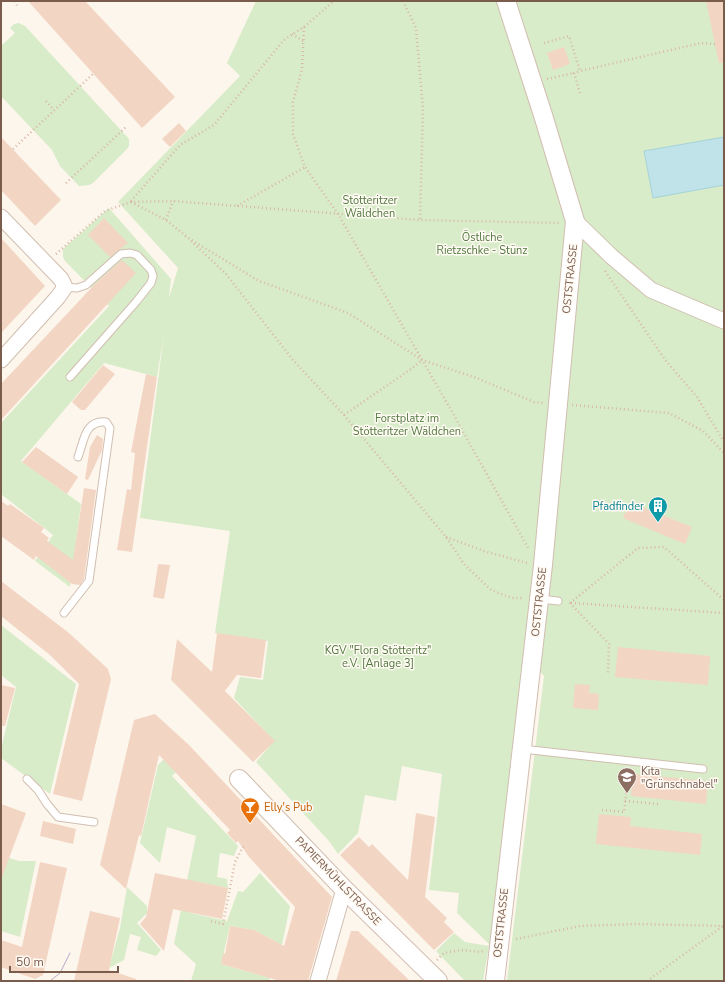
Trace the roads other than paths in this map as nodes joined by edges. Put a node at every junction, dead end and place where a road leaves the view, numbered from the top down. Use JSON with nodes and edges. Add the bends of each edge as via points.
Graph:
{"nodes":[{"id":1,"x":506,"y":1,"type":"edge"},
{"id":2,"x":1,"y":217,"type":"edge"},
{"id":3,"x":575,"y":222,"type":"junction"},
{"id":4,"x":65,"y":287,"type":"junction"},
{"id":5,"x":724,"y":321,"type":"edge"},
{"id":6,"x":1,"y":360,"type":"edge"},
{"id":7,"x":70,"y":377,"type":"dead end"},
{"id":8,"x":78,"y":457,"type":"dead end"},
{"id":9,"x":539,"y":599,"type":"junction"},
{"id":10,"x":558,"y":601,"type":"dead end"},
{"id":11,"x":64,"y":613,"type":"dead end"},
{"id":12,"x":522,"y":749,"type":"junction"},
{"id":13,"x":703,"y":769,"type":"dead end"},
{"id":14,"x":27,"y":779,"type":"dead end"},
{"id":15,"x":239,"y":779,"type":"dead end"},
{"id":16,"x":94,"y":822,"type":"dead end"},
{"id":17,"x":344,"y":889,"type":"junction"},
{"id":18,"x":432,"y":975,"type":"edge"},
{"id":19,"x":318,"y":981,"type":"edge"},
{"id":20,"x":495,"y":981,"type":"edge"}],
"edges":[{"from":1,"to":3,"type":"street","name":"OSTSTRASSE","via":[[544,115]]},
{"from":2,"to":4,"type":"street","via":[[61,278]]},
{"from":3,"to":5,"type":"street","name":"OSTSTRASSE","via":[[651,290]]},
{"from":3,"to":9,"type":"street","name":"OSTSTRASSE","via":[[559,403],[540,564]]},
{"from":4,"to":6,"type":"street"},
{"from":4,"to":7,"type":"lane","via":[[77,288],[86,285],[120,254],[137,255],[151,270],[153,276],[151,283],[136,302]]},
{"from":8,"to":11,"type":"lane","via":[[84,435],[88,430],[97,423],[109,424],[89,582]]},
{"from":9,"to":10,"type":"lane"},
{"from":9,"to":12,"type":"street","name":"OSTSTRASSE"},
{"from":12,"to":13,"type":"lane"},
{"from":12,"to":20,"type":"street","name":"OSTSTRASSE"},
{"from":14,"to":16,"type":"lane","via":[[58,817]]},
{"from":15,"to":17,"type":"street","name":"PAPIERMÜHLSTRASSE"},
{"from":17,"to":18,"type":"street","name":"PAPIERMÜHLSTRASSE"},
{"from":17,"to":19,"type":"street"}]}
